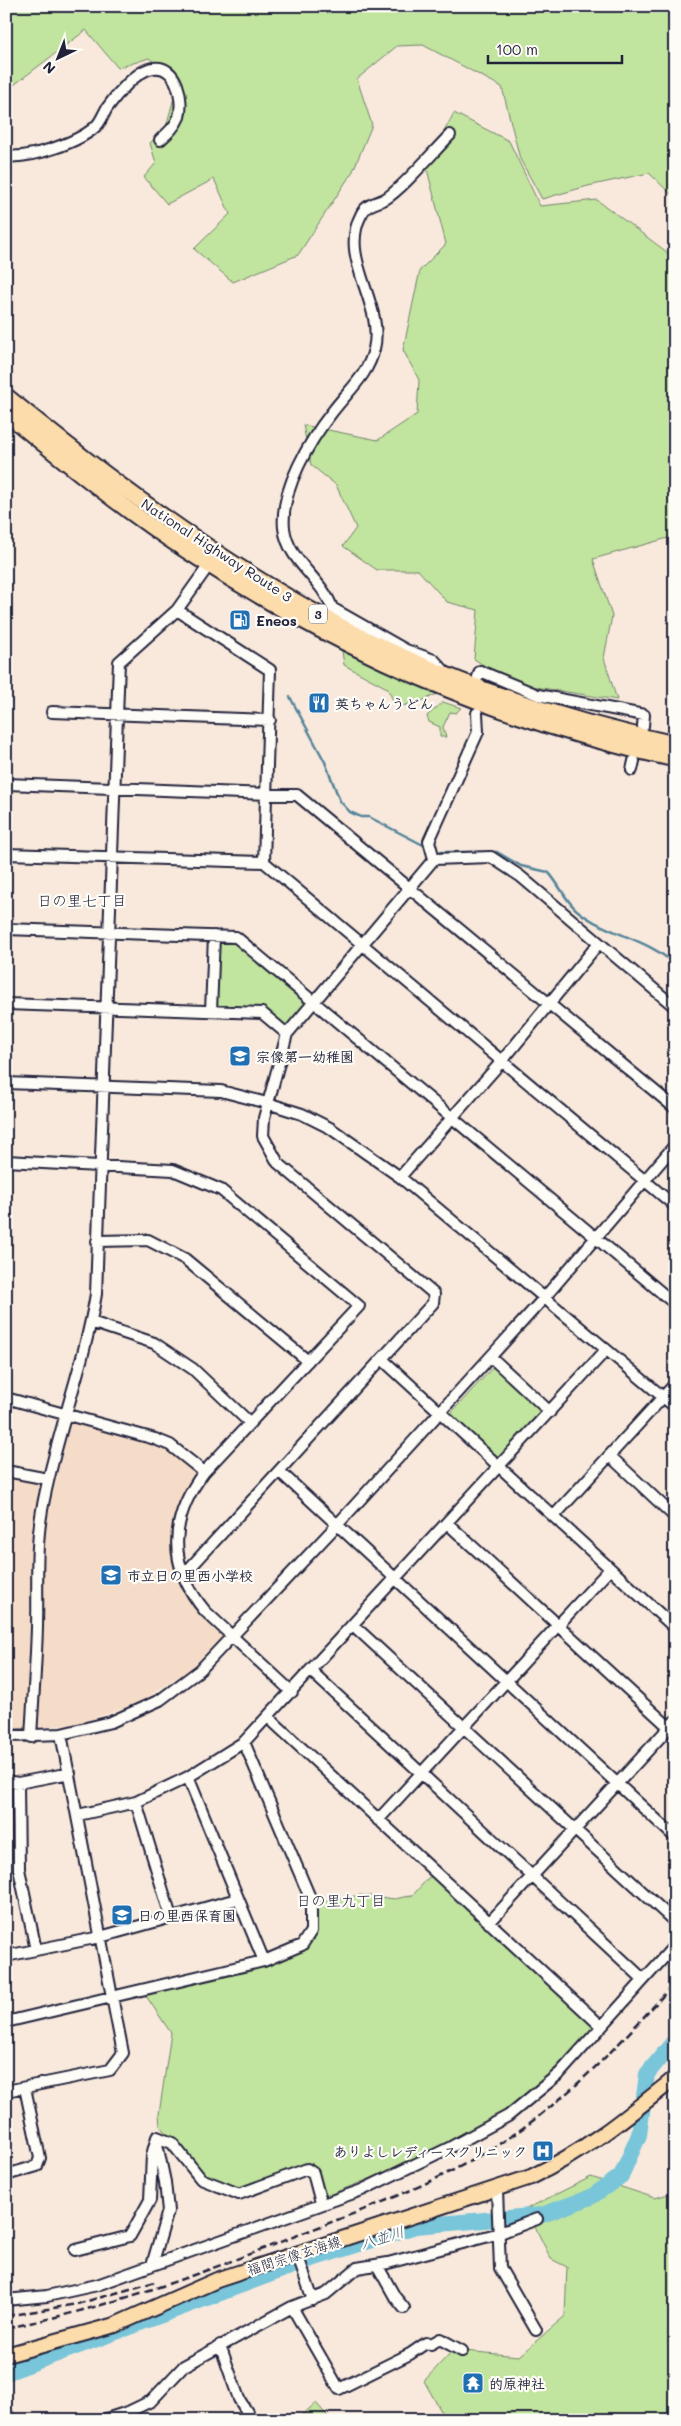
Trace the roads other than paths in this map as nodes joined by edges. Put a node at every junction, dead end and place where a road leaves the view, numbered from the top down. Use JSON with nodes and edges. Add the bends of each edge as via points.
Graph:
{"nodes":[{"id":1,"x":450,"y":135,"type":"dead end"},
{"id":2,"x":160,"y":140,"type":"dead end"},
{"id":3,"x":6,"y":156,"type":"edge"},
{"id":4,"x":6,"y":384,"type":"edge"},
{"id":5,"x":6,"y":396,"type":"edge"},
{"id":6,"x":6,"y":413,"type":"edge"},
{"id":7,"x":6,"y":426,"type":"edge"},
{"id":8,"x":82,"y":465,"type":"junction"},
{"id":9,"x":214,"y":551,"type":"junction"},
{"id":10,"x":209,"y":565,"type":"junction"},
{"id":11,"x":177,"y":610,"type":"junction"},
{"id":12,"x":448,"y":675,"type":"junction"},
{"id":13,"x":478,"y":677,"type":"dead end"},
{"id":14,"x":52,"y":712,"type":"dead end"},
{"id":15,"x":477,"y":714,"type":"dead end"},
{"id":16,"x":116,"y":715,"type":"junction"},
{"id":17,"x":270,"y":720,"type":"junction"},
{"id":18,"x":643,"y":726,"type":"dead end"},
{"id":19,"x":675,"y":744,"type":"edge"},
{"id":20,"x":675,"y":759,"type":"edge"},
{"id":21,"x":6,"y":784,"type":"edge"},
{"id":22,"x":114,"y":789,"type":"junction"},
{"id":23,"x":267,"y":794,"type":"junction"},
{"id":24,"x":6,"y":854,"type":"edge"},
{"id":25,"x":112,"y":858,"type":"junction"},
{"id":26,"x":434,"y":859,"type":"junction"},
{"id":27,"x":264,"y":862,"type":"junction"},
{"id":28,"x":412,"y":888,"type":"junction"},
{"id":29,"x":6,"y":929,"type":"edge"},
{"id":30,"x":108,"y":933,"type":"junction"},
{"id":31,"x":214,"y":936,"type":"junction"},
{"id":32,"x":599,"y":943,"type":"junction"},
{"id":33,"x":363,"y":945,"type":"junction"},
{"id":34,"x":315,"y":1003,"type":"junction"},
{"id":35,"x":549,"y":1003,"type":"junction"},
{"id":36,"x":6,"y":1004,"type":"edge"},
{"id":37,"x":675,"y":1006,"type":"edge"},
{"id":38,"x":107,"y":1008,"type":"junction"},
{"id":39,"x":212,"y":1011,"type":"junction"},
{"id":40,"x":287,"y":1034,"type":"junction"},
{"id":41,"x":502,"y":1061,"type":"junction"},
{"id":42,"x":6,"y":1083,"type":"edge"},
{"id":43,"x":103,"y":1086,"type":"junction"},
{"id":44,"x":267,"y":1103,"type":"junction"},
{"id":45,"x":675,"y":1108,"type":"edge"},
{"id":46,"x":453,"y":1118,"type":"junction"},
{"id":47,"x":675,"y":1145,"type":"edge"},
{"id":48,"x":6,"y":1161,"type":"edge"},
{"id":49,"x":100,"y":1166,"type":"junction"},
{"id":50,"x":400,"y":1177,"type":"junction"},
{"id":51,"x":645,"y":1181,"type":"junction"},
{"id":52,"x":675,"y":1206,"type":"edge"},
{"id":53,"x":595,"y":1238,"type":"junction"},
{"id":54,"x":97,"y":1241,"type":"junction"},
{"id":55,"x":545,"y":1297,"type":"junction"},
{"id":56,"x":675,"y":1304,"type":"edge"},
{"id":57,"x":91,"y":1322,"type":"junction"},
{"id":58,"x":606,"y":1350,"type":"junction"},
{"id":59,"x":491,"y":1357,"type":"junction"},
{"id":60,"x":382,"y":1358,"type":"junction"},
{"id":61,"x":308,"y":1361,"type":"junction"},
{"id":62,"x":675,"y":1384,"type":"edge"},
{"id":63,"x":663,"y":1397,"type":"junction"},
{"id":64,"x":6,"y":1398,"type":"edge"},
{"id":65,"x":675,"y":1407,"type":"edge"},
{"id":66,"x":440,"y":1412,"type":"junction"},
{"id":67,"x":550,"y":1412,"type":"junction"},
{"id":68,"x":66,"y":1414,"type":"junction"},
{"id":69,"x":250,"y":1423,"type":"junction"},
{"id":70,"x":610,"y":1456,"type":"junction"},
{"id":71,"x":498,"y":1466,"type":"junction"},
{"id":72,"x":6,"y":1471,"type":"edge"},
{"id":73,"x":280,"y":1471,"type":"junction"},
{"id":74,"x":204,"y":1472,"type":"junction"},
{"id":75,"x":48,"y":1479,"type":"junction"},
{"id":76,"x":554,"y":1516,"type":"junction"},
{"id":77,"x":675,"y":1517,"type":"edge"},
{"id":78,"x":447,"y":1523,"type":"junction"},
{"id":79,"x":337,"y":1525,"type":"junction"},
{"id":80,"x":610,"y":1569,"type":"junction"},
{"id":81,"x":182,"y":1572,"type":"junction"},
{"id":82,"x":396,"y":1579,"type":"junction"},
{"id":83,"x":353,"y":1625,"type":"junction"},
{"id":84,"x":559,"y":1625,"type":"junction"},
{"id":85,"x":675,"y":1628,"type":"edge"},
{"id":86,"x":233,"y":1637,"type":"junction"},
{"id":87,"x":311,"y":1671,"type":"junction"},
{"id":88,"x":506,"y":1682,"type":"junction"},
{"id":89,"x":292,"y":1692,"type":"junction"},
{"id":90,"x":268,"y":1717,"type":"junction"},
{"id":91,"x":672,"y":1724,"type":"edge"},
{"id":92,"x":464,"y":1727,"type":"junction"},
{"id":93,"x":61,"y":1734,"type":"junction"},
{"id":94,"x":6,"y":1736,"type":"edge"},
{"id":95,"x":31,"y":1737,"type":"junction"},
{"id":96,"x":244,"y":1742,"type":"junction"},
{"id":97,"x":70,"y":1772,"type":"junction"},
{"id":98,"x":421,"y":1774,"type":"junction"},
{"id":99,"x":188,"y":1777,"type":"junction"},
{"id":100,"x":6,"y":1782,"type":"edge"},
{"id":101,"x":18,"y":1783,"type":"junction"},
{"id":102,"x":617,"y":1784,"type":"junction"},
{"id":103,"x":136,"y":1802,"type":"junction"},
{"id":104,"x":78,"y":1815,"type":"junction"},
{"id":105,"x":378,"y":1820,"type":"junction"},
{"id":106,"x":675,"y":1821,"type":"edge"},
{"id":107,"x":667,"y":1829,"type":"junction"},
{"id":108,"x":575,"y":1830,"type":"junction"},
{"id":109,"x":675,"y":1837,"type":"edge"},
{"id":110,"x":532,"y":1876,"type":"junction"},
{"id":111,"x":237,"y":1899,"type":"junction"},
{"id":112,"x":171,"y":1916,"type":"junction"},
{"id":113,"x":675,"y":1922,"type":"edge"},
{"id":114,"x":489,"y":1923,"type":"junction"},
{"id":115,"x":100,"y":1937,"type":"junction"},
{"id":116,"x":675,"y":1945,"type":"edge"},
{"id":117,"x":36,"y":1950,"type":"junction"},
{"id":118,"x":6,"y":1956,"type":"edge"},
{"id":119,"x":264,"y":1961,"type":"junction"},
{"id":120,"x":643,"y":1979,"type":"junction"},
{"id":121,"x":112,"y":1996,"type":"junction"},
{"id":122,"x":6,"y":2022,"type":"edge"},
{"id":123,"x":601,"y":2026,"type":"junction"},
{"id":124,"x":675,"y":2078,"type":"edge"},
{"id":125,"x":25,"y":2088,"type":"junction"},
{"id":126,"x":6,"y":2091,"type":"edge"},
{"id":127,"x":157,"y":2137,"type":"junction"},
{"id":128,"x":6,"y":2174,"type":"edge"},
{"id":129,"x":497,"y":2190,"type":"junction"},
{"id":130,"x":321,"y":2202,"type":"junction"},
{"id":131,"x":537,"y":2219,"type":"dead end"},
{"id":132,"x":500,"y":2233,"type":"junction"},
{"id":133,"x":75,"y":2250,"type":"dead end"},
{"id":134,"x":298,"y":2257,"type":"junction"},
{"id":135,"x":152,"y":2265,"type":"junction"},
{"id":136,"x":377,"y":2265,"type":"junction"},
{"id":137,"x":6,"y":2300,"type":"edge"},
{"id":138,"x":313,"y":2300,"type":"junction"},
{"id":139,"x":292,"y":2307,"type":"junction"},
{"id":140,"x":404,"y":2308,"type":"dead end"},
{"id":141,"x":536,"y":2330,"type":"dead end"},
{"id":142,"x":220,"y":2346,"type":"junction"},
{"id":143,"x":462,"y":2351,"type":"dead end"},
{"id":144,"x":6,"y":2356,"type":"edge"},
{"id":145,"x":6,"y":2412,"type":"edge"},
{"id":146,"x":247,"y":2412,"type":"dead end"},
{"id":147,"x":117,"y":2418,"type":"edge"},
{"id":148,"x":10,"y":2420,"type":"edge"},
{"id":149,"x":103,"y":2420,"type":"edge"}],
"edges":[{"from":1,"to":12,"type":"street","via":[[386,198],[370,204],[361,215],[356,230],[356,260],[374,319],[375,347],[362,376],[309,444],[290,491],[284,526],[286,539],[295,555],[332,608],[406,650],[434,660]]},
{"from":2,"to":3,"type":"street","via":[[176,123],[181,97],[173,78],[166,71],[152,68],[138,76],[114,99],[97,125],[88,132],[35,154]]},
{"from":4,"to":8,"type":"highway","via":[[31,405]]},
{"from":5,"to":8,"type":"highway","name":"National Highway Route 3","number":"3"},
{"from":6,"to":8,"type":"highway","name":"National Highway Route 3","number":"3"},
{"from":7,"to":8,"type":"highway","via":[[33,447]]},
{"from":8,"to":9,"type":"highway","name":"National Highway Route 3","number":"3"},
{"from":8,"to":10,"type":"highway","name":"National Highway Route 3","number":"3","via":[[112,498]]},
{"from":9,"to":10,"type":"street"},
{"from":9,"to":12,"type":"highway","name":"National Highway Route 3","number":"3","via":[[318,614]]},
{"from":10,"to":11,"type":"street"},
{"from":10,"to":20,"type":"highway","name":"National Highway Route 3","number":"3","via":[[310,626],[444,689],[562,730]]},
{"from":11,"to":16,"type":"street","via":[[119,662]]},
{"from":11,"to":17,"type":"street","via":[[270,670]]},
{"from":12,"to":19,"type":"highway","name":"National Highway Route 3","number":"3","via":[[569,717]]},
{"from":13,"to":18,"type":"street","via":[[480,671],[538,695],[644,715]]},
{"from":14,"to":16,"type":"street"},
{"from":15,"to":26,"type":"street","via":[[478,732],[430,840]]},
{"from":16,"to":17,"type":"street"},
{"from":16,"to":22,"type":"street"},
{"from":17,"to":23,"type":"street"},
{"from":21,"to":22,"type":"street"},
{"from":22,"to":23,"type":"street"},
{"from":22,"to":25,"type":"street"},
{"from":23,"to":27,"type":"street"},
{"from":23,"to":28,"type":"street","via":[[298,794]]},
{"from":24,"to":25,"type":"street"},
{"from":25,"to":27,"type":"street"},
{"from":25,"to":30,"type":"street"},
{"from":26,"to":28,"type":"street"},
{"from":26,"to":32,"type":"street","via":[[491,857],[499,861]]},
{"from":27,"to":33,"type":"street"},
{"from":28,"to":33,"type":"street"},
{"from":28,"to":35,"type":"street"},
{"from":29,"to":30,"type":"street"},
{"from":30,"to":31,"type":"street"},
{"from":30,"to":38,"type":"street"},
{"from":31,"to":34,"type":"street","via":[[236,937],[244,942]]},
{"from":31,"to":39,"type":"street"},
{"from":32,"to":35,"type":"street"},
{"from":32,"to":37,"type":"street"},
{"from":33,"to":34,"type":"street"},
{"from":33,"to":41,"type":"street"},
{"from":34,"to":40,"type":"street"},
{"from":34,"to":46,"type":"street"},
{"from":35,"to":41,"type":"street"},
{"from":35,"to":45,"type":"street"},
{"from":36,"to":38,"type":"street"},
{"from":38,"to":39,"type":"street"},
{"from":38,"to":43,"type":"street"},
{"from":39,"to":40,"type":"street","via":[[262,1013]]},
{"from":40,"to":44,"type":"street"},
{"from":41,"to":46,"type":"street"},
{"from":41,"to":51,"type":"street"},
{"from":42,"to":43,"type":"street"},
{"from":43,"to":44,"type":"street","via":[[221,1091]]},
{"from":43,"to":49,"type":"street"},
{"from":44,"to":50,"type":"street","via":[[302,1114],[330,1128]]},
{"from":44,"to":60,"type":"street","via":[[263,1136],[278,1163],[434,1294],[433,1303]]},
{"from":46,"to":50,"type":"street"},
{"from":46,"to":53,"type":"street"},
{"from":47,"to":51,"type":"street"},
{"from":48,"to":49,"type":"street"},
{"from":49,"to":54,"type":"street"},
{"from":49,"to":61,"type":"street","via":[[173,1170],[221,1190],[358,1306]]},
{"from":50,"to":55,"type":"street"},
{"from":51,"to":52,"type":"street"},
{"from":51,"to":53,"type":"street"},
{"from":53,"to":55,"type":"street"},
{"from":53,"to":56,"type":"street"},
{"from":54,"to":57,"type":"street","via":[[96,1294]]},
{"from":54,"to":61,"type":"street","via":[[148,1240],[185,1259]]},
{"from":55,"to":58,"type":"street"},
{"from":55,"to":59,"type":"street"},
{"from":57,"to":68,"type":"street"},
{"from":57,"to":69,"type":"street","via":[[154,1343],[193,1369]]},
{"from":58,"to":63,"type":"street"},
{"from":58,"to":67,"type":"street"},
{"from":59,"to":66,"type":"street"},
{"from":59,"to":67,"type":"street"},
{"from":60,"to":66,"type":"street"},
{"from":60,"to":73,"type":"street"},
{"from":61,"to":69,"type":"street"},
{"from":62,"to":63,"type":"street"},
{"from":63,"to":65,"type":"street"},
{"from":63,"to":70,"type":"street"},
{"from":64,"to":68,"type":"street"},
{"from":66,"to":71,"type":"street"},
{"from":66,"to":79,"type":"street"},
{"from":67,"to":71,"type":"street"},
{"from":68,"to":74,"type":"street","via":[[155,1439],[170,1446]]},
{"from":68,"to":75,"type":"street"},
{"from":69,"to":74,"type":"street"},
{"from":70,"to":76,"type":"street"},
{"from":70,"to":77,"type":"street"},
{"from":71,"to":76,"type":"street"},
{"from":71,"to":78,"type":"street"},
{"from":72,"to":75,"type":"street"},
{"from":73,"to":79,"type":"street"},
{"from":73,"to":81,"type":"street"},
{"from":74,"to":81,"type":"street","via":[[192,1489],[178,1522]]},
{"from":75,"to":95,"type":"street","via":[[37,1552]]},
{"from":76,"to":80,"type":"street"},
{"from":78,"to":82,"type":"street"},
{"from":78,"to":84,"type":"street"},
{"from":79,"to":82,"type":"street"},
{"from":79,"to":86,"type":"street"},
{"from":80,"to":84,"type":"street"},
{"from":80,"to":85,"type":"street"},
{"from":81,"to":86,"type":"street","via":[[194,1597]]},
{"from":82,"to":83,"type":"street"},
{"from":82,"to":88,"type":"street"},
{"from":83,"to":87,"type":"street"},
{"from":83,"to":92,"type":"street"},
{"from":84,"to":88,"type":"street"},
{"from":84,"to":91,"type":"street"},
{"from":86,"to":89,"type":"street"},
{"from":86,"to":93,"type":"street","via":[[200,1670],[160,1700],[111,1722]]},
{"from":87,"to":89,"type":"street"},
{"from":87,"to":98,"type":"street"},
{"from":88,"to":92,"type":"street"},
{"from":88,"to":102,"type":"street"},
{"from":89,"to":90,"type":"street"},
{"from":90,"to":96,"type":"street"},
{"from":90,"to":105,"type":"street"},
{"from":91,"to":102,"type":"street"},
{"from":92,"to":98,"type":"street"},
{"from":92,"to":108,"type":"street"},
{"from":93,"to":95,"type":"street"},
{"from":93,"to":97,"type":"street"},
{"from":94,"to":95,"type":"street"},
{"from":96,"to":99,"type":"street"},
{"from":96,"to":119,"type":"street","via":[[310,1900],[311,1931],[302,1945]]},
{"from":97,"to":101,"type":"street"},
{"from":97,"to":104,"type":"street"},
{"from":98,"to":105,"type":"street"},
{"from":98,"to":110,"type":"street"},
{"from":99,"to":103,"type":"street"},
{"from":99,"to":111,"type":"street"},
{"from":100,"to":101,"type":"street"},
{"from":101,"to":117,"type":"street","via":[[19,1869]]},
{"from":102,"to":107,"type":"street"},
{"from":102,"to":108,"type":"street"},
{"from":103,"to":104,"type":"street"},
{"from":103,"to":112,"type":"street"},
{"from":104,"to":115,"type":"street"},
{"from":105,"to":114,"type":"street"},
{"from":106,"to":107,"type":"street"},
{"from":107,"to":109,"type":"street"},
{"from":108,"to":110,"type":"street"},
{"from":108,"to":113,"type":"street"},
{"from":110,"to":114,"type":"street"},
{"from":110,"to":120,"type":"street"},
{"from":111,"to":112,"type":"street"},
{"from":111,"to":119,"type":"street"},
{"from":112,"to":115,"type":"street"},
{"from":114,"to":123,"type":"street"},
{"from":115,"to":117,"type":"street"},
{"from":115,"to":121,"type":"street"},
{"from":116,"to":120,"type":"street"},
{"from":117,"to":118,"type":"street"},
{"from":119,"to":121,"type":"street"},
{"from":120,"to":123,"type":"street"},
{"from":121,"to":122,"type":"street"},
{"from":121,"to":125,"type":"street","via":[[123,2053],[110,2070]]},
{"from":123,"to":130,"type":"street","via":[[560,2073],[508,2116],[362,2190]]},
{"from":124,"to":129,"type":"main road","name":"福間宗像玄海線","via":[[576,2153],[531,2177]]},
{"from":125,"to":126,"type":"street"},
{"from":125,"to":128,"type":"street","via":[[40,2158],[37,2166]]},
{"from":127,"to":130,"type":"street","via":[[172,2143],[201,2179],[239,2194],[307,2169],[313,2172]]},
{"from":127,"to":133,"type":"street","via":[[152,2155],[150,2200],[130,2236]]},
{"from":127,"to":135,"type":"street","via":[[168,2211]]},
{"from":129,"to":132,"type":"street"},
{"from":129,"to":134,"type":"main road","name":"福間宗像玄海線"},
{"from":130,"to":135,"type":"street"},
{"from":131,"to":132,"type":"street"},
{"from":132,"to":136,"type":"street"},
{"from":132,"to":141,"type":"street","via":[[500,2268]]},
{"from":134,"to":138,"type":"street"},
{"from":134,"to":144,"type":"main road","name":"福間宗像玄海線","via":[[217,2280],[114,2325]]},
{"from":135,"to":137,"type":"street","via":[[97,2285],[47,2296]]},
{"from":136,"to":138,"type":"street","via":[[358,2268],[326,2294]]},
{"from":136,"to":140,"type":"street"},
{"from":138,"to":139,"type":"street"},
{"from":139,"to":142,"type":"street"},
{"from":139,"to":143,"type":"street","via":[[339,2389],[426,2343],[440,2339]]},
{"from":142,"to":146,"type":"street"},
{"from":142,"to":147,"type":"street","via":[[184,2366],[151,2402]]},
{"from":145,"to":148,"type":"street"},
{"from":147,"to":149,"type":"street"}]}
